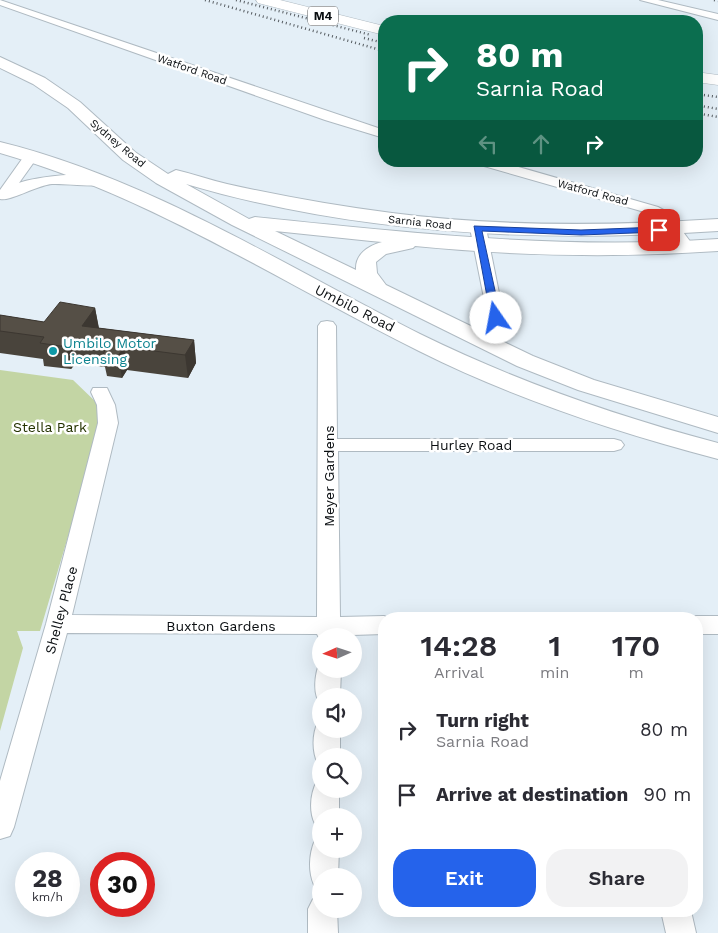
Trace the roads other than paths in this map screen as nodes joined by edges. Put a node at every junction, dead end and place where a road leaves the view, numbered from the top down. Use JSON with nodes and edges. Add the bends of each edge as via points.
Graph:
{"nodes":[{"id":1,"x":263,"y":0,"type":"edge"},
{"id":2,"x":298,"y":0,"type":"edge"},
{"id":3,"x":645,"y":0,"type":"edge"},
{"id":4,"x":666,"y":0,"type":"edge"},
{"id":5,"x":0,"y":2,"type":"edge"},
{"id":6,"x":718,"y":12,"type":"edge"},
{"id":7,"x":718,"y":17,"type":"edge"},
{"id":8,"x":378,"y":20,"type":"edge"},
{"id":9,"x":378,"y":29,"type":"edge"},
{"id":10,"x":0,"y":62,"type":"edge"},
{"id":11,"x":703,"y":78,"type":"edge"},
{"id":12,"x":718,"y":80,"type":"edge"},
{"id":13,"x":703,"y":88,"type":"edge"},
{"id":14,"x":718,"y":90,"type":"edge"},
{"id":15,"x":378,"y":132,"type":"edge"},
{"id":16,"x":0,"y":147,"type":"edge"},
{"id":17,"x":32,"y":155,"type":"junction"},
{"id":18,"x":129,"y":156,"type":"junction"},
{"id":19,"x":504,"y":167,"type":"edge"},
{"id":20,"x":105,"y":182,"type":"junction"},
{"id":21,"x":2,"y":198,"type":"edge"},
{"id":22,"x":158,"y":206,"type":"junction"},
{"id":23,"x":239,"y":221,"type":"junction"},
{"id":24,"x":718,"y":225,"type":"edge"},
{"id":25,"x":674,"y":229,"type":"junction"},
{"id":26,"x":479,"y":237,"type":"junction"},
{"id":27,"x":429,"y":241,"type":"junction"},
{"id":28,"x":718,"y":245,"type":"edge"},
{"id":29,"x":687,"y":248,"type":"junction"},
{"id":30,"x":379,"y":290,"type":"junction"},
{"id":31,"x":496,"y":318,"type":"dead end"},
{"id":32,"x":327,"y":326,"type":"dead end"},
{"id":33,"x":100,"y":392,"type":"dead end"},
{"id":34,"x":718,"y":425,"type":"edge"},
{"id":35,"x":329,"y":445,"type":"junction"},
{"id":36,"x":614,"y":445,"type":"dead end"},
{"id":37,"x":718,"y":452,"type":"edge"},
{"id":38,"x":58,"y":624,"type":"junction"},
{"id":39,"x":703,"y":625,"type":"edge"},
{"id":40,"x":718,"y":625,"type":"edge"},
{"id":41,"x":378,"y":626,"type":"edge"},
{"id":42,"x":329,"y":628,"type":"edge"},
{"id":43,"x":356,"y":628,"type":"edge"},
{"id":44,"x":312,"y":631,"type":"edge"},
{"id":45,"x":0,"y":827,"type":"edge"},
{"id":46,"x":677,"y":917,"type":"edge"},
{"id":47,"x":323,"y":918,"type":"edge"},
{"id":48,"x":323,"y":933,"type":"edge"},
{"id":49,"x":680,"y":933,"type":"edge"}],
"edges":[{"from":1,"to":9,"type":"highway","number":"M4"},
{"from":2,"to":8,"type":"highway","number":"M4"},
{"from":3,"to":7,"type":"street"},
{"from":4,"to":6,"type":"street"},
{"from":5,"to":15,"type":"street","name":"Watford Road"},
{"from":10,"to":18,"type":"main road","name":"Sydney Road","via":[[39,81],[74,105]]},
{"from":11,"to":12,"type":"highway"},
{"from":13,"to":14,"type":"highway"},
{"from":16,"to":17,"type":"main road","name":"Umbilo Road"},
{"from":17,"to":20,"type":"main road","name":"Umbilo Road"},
{"from":17,"to":21,"type":"street"},
{"from":18,"to":23,"type":"main road","name":"Sydney Road","via":[[162,179]]},
{"from":18,"to":26,"type":"main road","name":"Sarnia Road","via":[[187,179],[313,207]]},
{"from":19,"to":25,"type":"street","name":"Watford Road","via":[[644,206],[664,216]]},
{"from":20,"to":21,"type":"street","via":[[62,178],[35,181]]},
{"from":20,"to":22,"type":"main road","name":"Umbilo Road"},
{"from":22,"to":23,"type":"main road","name":"Sarnia Road"},
{"from":22,"to":37,"type":"main road","name":"Umbilo Road","via":[[477,370],[574,408]]},
{"from":23,"to":27,"type":"main road","name":"Sarnia Road"},
{"from":23,"to":30,"type":"main road","name":"Umbilo Road"},
{"from":24,"to":25,"type":"main road","name":"Sarnia Road"},
{"from":25,"to":26,"type":"main road","name":"Sarnia Road"},
{"from":25,"to":29,"type":"street","name":"Watford Road"},
{"from":26,"to":27,"type":"main road","name":"Sarnia Road"},
{"from":26,"to":29,"type":"main road","name":"Sarnia Road","via":[[590,251]]},
{"from":26,"to":31,"type":"street"},
{"from":27,"to":30,"type":"main road","via":[[388,246],[372,252],[365,269]]},
{"from":28,"to":29,"type":"main road","name":"Sarnia Road"},
{"from":30,"to":34,"type":"main road","name":"Umbilo Road","via":[[490,345],[560,375],[624,398]]},
{"from":32,"to":35,"type":"street","name":"Meyer Gardens"},
{"from":33,"to":38,"type":"street","name":"Shelley Place","via":[[106,405],[108,423]]},
{"from":35,"to":36,"type":"street","name":"Hurley Road"},
{"from":35,"to":42,"type":"street","name":"Meyer Gardens"},
{"from":38,"to":44,"type":"street","name":"Buxton Gardens"},
{"from":38,"to":45,"type":"street","name":"Shelley Place"},
{"from":39,"to":40,"type":"street"},
{"from":41,"to":43,"type":"street","name":"Buxton Gardens"},
{"from":46,"to":49,"type":"street"},
{"from":47,"to":48,"type":"street"}]}
